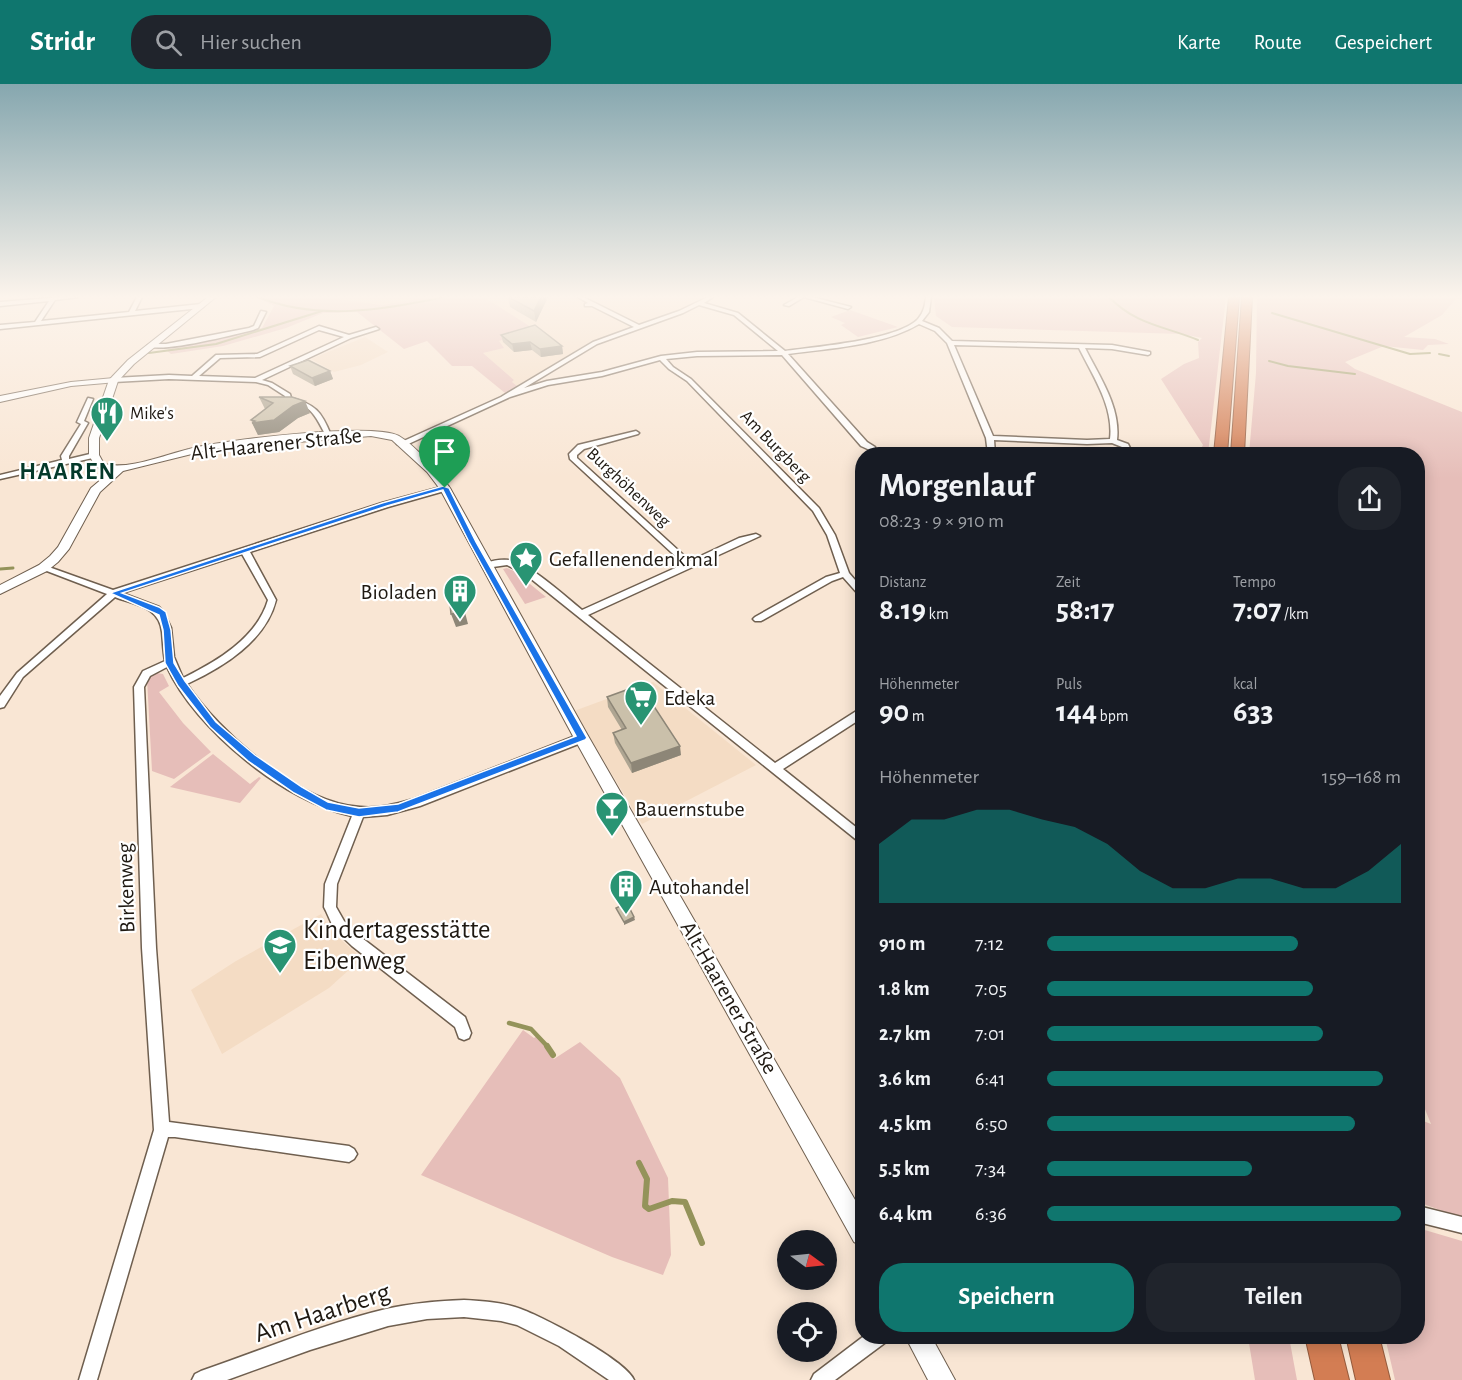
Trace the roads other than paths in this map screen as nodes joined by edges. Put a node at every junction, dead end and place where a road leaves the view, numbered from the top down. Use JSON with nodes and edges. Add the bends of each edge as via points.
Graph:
{"nodes":[{"id":1,"x":138,"y":357,"type":"edge"},
{"id":2,"x":216,"y":357,"type":"edge"},
{"id":3,"x":305,"y":357,"type":"edge"},
{"id":4,"x":571,"y":357,"type":"edge"},
{"id":5,"x":666,"y":357,"type":"edge"},
{"id":6,"x":788,"y":357,"type":"edge"},
{"id":7,"x":956,"y":357,"type":"edge"},
{"id":8,"x":1087,"y":357,"type":"edge"},
{"id":9,"x":1229,"y":357,"type":"edge"},
{"id":10,"x":1244,"y":357,"type":"edge"},
{"id":11,"x":661,"y":358,"type":"junction"},
{"id":12,"x":193,"y":378,"type":"junction"},
{"id":13,"x":535,"y":378,"type":"junction"},
{"id":14,"x":114,"y":380,"type":"junction"},
{"id":15,"x":256,"y":380,"type":"junction"},
{"id":16,"x":547,"y":383,"type":"junction"},
{"id":17,"x":509,"y":395,"type":"junction"},
{"id":18,"x":0,"y":399,"type":"edge"},
{"id":19,"x":90,"y":399,"type":"dead end"},
{"id":20,"x":85,"y":423,"type":"junction"},
{"id":21,"x":98,"y":425,"type":"junction"},
{"id":22,"x":81,"y":432,"type":"junction"},
{"id":23,"x":636,"y":433,"type":"dead end"},
{"id":24,"x":328,"y":435,"type":"junction"},
{"id":25,"x":990,"y":438,"type":"junction"},
{"id":26,"x":1113,"y":441,"type":"junction"},
{"id":27,"x":401,"y":444,"type":"junction"},
{"id":28,"x":869,"y":447,"type":"edge"},
{"id":29,"x":991,"y":447,"type":"edge"},
{"id":30,"x":1126,"y":447,"type":"edge"},
{"id":31,"x":1221,"y":447,"type":"edge"},
{"id":32,"x":1238,"y":447,"type":"edge"},
{"id":33,"x":94,"y":455,"type":"junction"},
{"id":34,"x":66,"y":461,"type":"junction"},
{"id":35,"x":119,"y":469,"type":"junction"},
{"id":36,"x":0,"y":477,"type":"edge"},
{"id":37,"x":445,"y":488,"type":"junction"},
{"id":38,"x":756,"y":536,"type":"dead end"},
{"id":39,"x":245,"y":550,"type":"junction"},
{"id":40,"x":689,"y":564,"type":"junction"},
{"id":41,"x":486,"y":565,"type":"junction"},
{"id":42,"x":43,"y":568,"type":"junction"},
{"id":43,"x":845,"y":574,"type":"junction"},
{"id":44,"x":855,"y":585,"type":"edge"},
{"id":45,"x":0,"y":590,"type":"edge"},
{"id":46,"x":114,"y":593,"type":"junction"},
{"id":47,"x":580,"y":615,"type":"junction"},
{"id":48,"x":758,"y":620,"type":"dead end"},
{"id":49,"x":170,"y":663,"type":"junction"},
{"id":50,"x":181,"y":683,"type":"junction"},
{"id":51,"x":3,"y":695,"type":"edge"},
{"id":52,"x":0,"y":704,"type":"edge"},
{"id":53,"x":855,"y":717,"type":"edge"},
{"id":54,"x":582,"y":738,"type":"junction"},
{"id":55,"x":776,"y":768,"type":"junction"},
{"id":56,"x":359,"y":812,"type":"junction"},
{"id":57,"x":855,"y":832,"type":"edge"},
{"id":58,"x":464,"y":1033,"type":"dead end"},
{"id":59,"x":162,"y":1130,"type":"junction"},
{"id":60,"x":349,"y":1154,"type":"dead end"},
{"id":61,"x":1425,"y":1216,"type":"edge"},
{"id":62,"x":855,"y":1222,"type":"edge"},
{"id":63,"x":1462,"y":1225,"type":"edge"},
{"id":64,"x":869,"y":1344,"type":"edge"},
{"id":65,"x":922,"y":1344,"type":"edge"},
{"id":66,"x":1324,"y":1344,"type":"edge"},
{"id":67,"x":1364,"y":1344,"type":"edge"},
{"id":68,"x":88,"y":1380,"type":"edge"},
{"id":69,"x":201,"y":1380,"type":"edge"},
{"id":70,"x":625,"y":1380,"type":"edge"},
{"id":71,"x":820,"y":1380,"type":"edge"},
{"id":72,"x":942,"y":1380,"type":"edge"},
{"id":73,"x":1332,"y":1380,"type":"edge"},
{"id":74,"x":1373,"y":1380,"type":"edge"}],
"edges":[{"from":1,"to":14,"type":"main road"},
{"from":2,"to":12,"type":"street"},
{"from":3,"to":15,"type":"street"},
{"from":4,"to":13,"type":"street"},
{"from":5,"to":11,"type":"street"},
{"from":6,"to":28,"type":"street"},
{"from":7,"to":25,"type":"street"},
{"from":8,"to":26,"type":"street","via":[[1117,429]]},
{"from":9,"to":31,"type":"highway"},
{"from":10,"to":32,"type":"highway"},
{"from":11,"to":16,"type":"street"},
{"from":11,"to":43,"type":"street","name":"Am Burgberg","via":[[683,374],[816,510],[831,535]]},
{"from":12,"to":14,"type":"street"},
{"from":12,"to":15,"type":"street"},
{"from":13,"to":16,"type":"street"},
{"from":13,"to":17,"type":"street"},
{"from":14,"to":18,"type":"street","via":[[71,384]]},
{"from":14,"to":21,"type":"main road"},
{"from":15,"to":24,"type":"street","via":[[312,408]]},
{"from":16,"to":17,"type":"street"},
{"from":17,"to":27,"type":"street"},
{"from":19,"to":20,"type":"street","via":[[80,422]]},
{"from":20,"to":21,"type":"street"},
{"from":20,"to":22,"type":"street"},
{"from":21,"to":22,"type":"street"},
{"from":21,"to":33,"type":"main road"},
{"from":22,"to":34,"type":"street","via":[[65,456]]},
{"from":23,"to":40,"type":"street","name":"Burghöhenweg","via":[[581,447],[573,454],[574,459]]},
{"from":24,"to":27,"type":"main road","name":"Alt-Haarener Straße","via":[[380,434]]},
{"from":24,"to":35,"type":"main road","name":"Alt-Haarener Straße","via":[[198,449]]},
{"from":25,"to":26,"type":"street"},
{"from":25,"to":29,"type":"street"},
{"from":26,"to":30,"type":"street"},
{"from":27,"to":37,"type":"main road","name":"Alt-Haarener Straße"},
{"from":33,"to":34,"type":"street"},
{"from":33,"to":35,"type":"main road","via":[[100,466]]},
{"from":34,"to":36,"type":"street"},
{"from":35,"to":42,"type":"main road","via":[[95,490],[63,549]]},
{"from":37,"to":39,"type":"street"},
{"from":37,"to":41,"type":"main road","name":"Alt-Haarener Straße"},
{"from":38,"to":40,"type":"street"},
{"from":39,"to":46,"type":"street"},
{"from":39,"to":50,"type":"street","via":[[272,600],[269,614],[229,656]]},
{"from":40,"to":47,"type":"street"},
{"from":41,"to":47,"type":"street","via":[[504,561],[515,564]]},
{"from":41,"to":54,"type":"main road","name":"Alt-Haarener Straße"},
{"from":42,"to":45,"type":"main road"},
{"from":42,"to":46,"type":"street"},
{"from":43,"to":44,"type":"street","name":"Am Burgberg"},
{"from":43,"to":48,"type":"street","via":[[829,579]]},
{"from":46,"to":49,"type":"street","via":[[163,614]]},
{"from":46,"to":51,"type":"street","via":[[20,675]]},
{"from":47,"to":55,"type":"street"},
{"from":49,"to":50,"type":"street"},
{"from":49,"to":59,"type":"street","name":"Birkenweg","via":[[150,670],[139,687],[149,948]]},
{"from":50,"to":56,"type":"street","via":[[213,724],[274,774],[326,806]]},
{"from":51,"to":52,"type":"street"},
{"from":53,"to":55,"type":"street"},
{"from":54,"to":56,"type":"street","via":[[398,808]]},
{"from":54,"to":62,"type":"main road","name":"Alt-Haarener Straße"},
{"from":55,"to":57,"type":"street"},
{"from":56,"to":58,"type":"street","via":[[331,884],[330,907],[334,916],[357,942],[460,1022]]},
{"from":59,"to":60,"type":"street"},
{"from":59,"to":68,"type":"street","name":"Birkenweg"},
{"from":61,"to":63,"type":"street"},
{"from":64,"to":71,"type":"street"},
{"from":65,"to":72,"type":"main road"},
{"from":66,"to":73,"type":"highway"},
{"from":67,"to":74,"type":"highway"},
{"from":69,"to":70,"type":"street","name":"Am Haarberg","via":[[374,1320],[444,1309],[501,1312],[526,1321],[578,1347]]}]}
